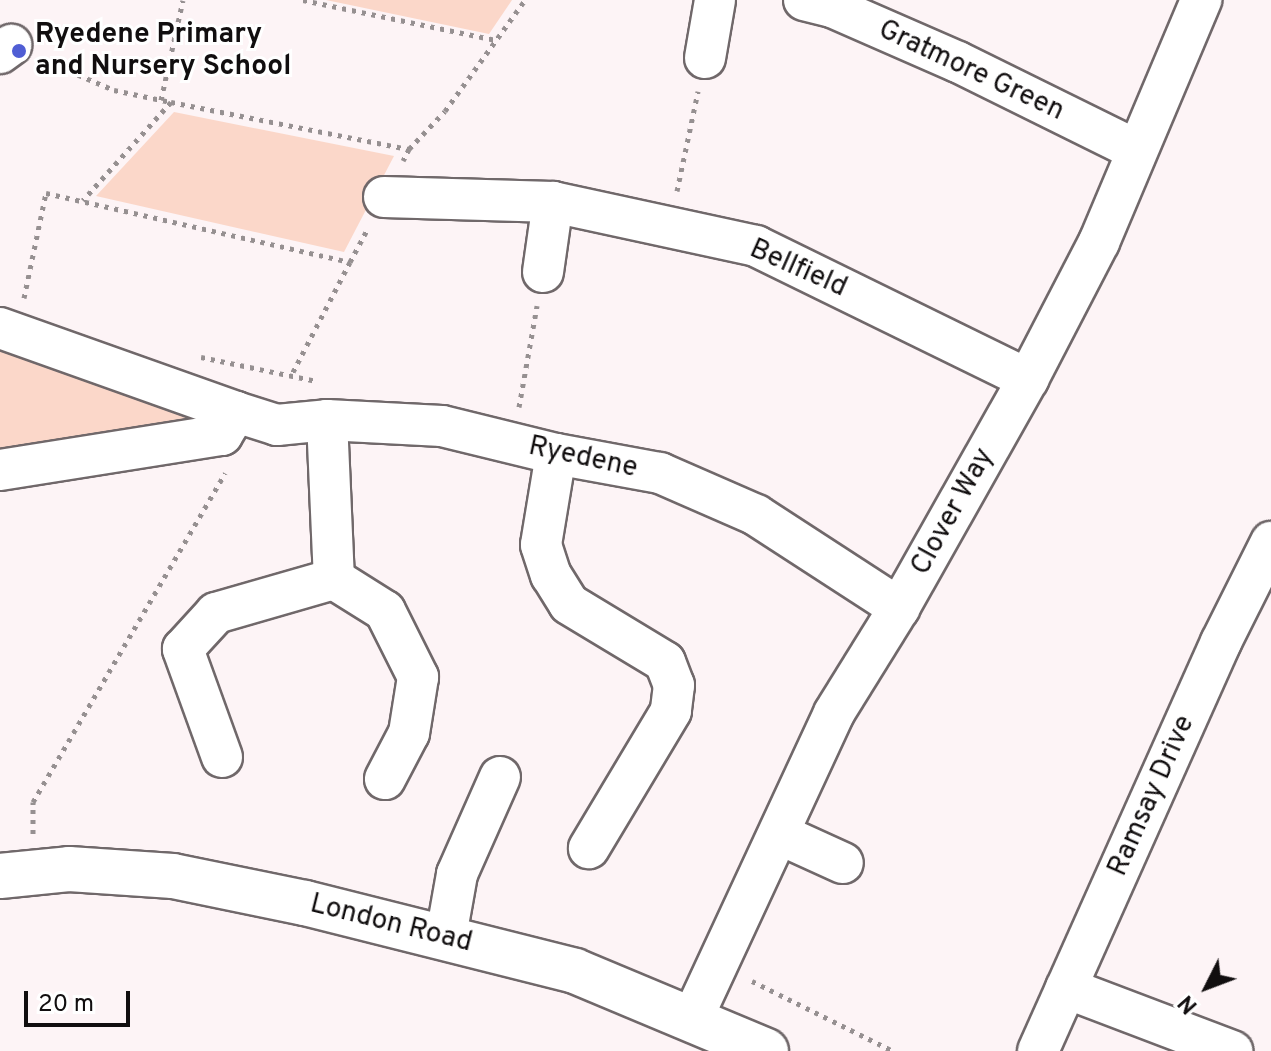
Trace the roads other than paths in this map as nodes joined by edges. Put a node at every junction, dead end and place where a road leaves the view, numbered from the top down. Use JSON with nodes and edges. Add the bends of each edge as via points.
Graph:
{"nodes":[{"id":1,"x":715,"y":0,"type":"edge"},
{"id":2,"x":804,"y":0,"type":"edge"},
{"id":3,"x":1201,"y":0,"type":"edge"},
{"id":4,"x":705,"y":58,"type":"road end"},
{"id":5,"x":1136,"y":150,"type":"junction"},
{"id":6,"x":384,"y":197,"type":"road end"},
{"id":7,"x":553,"y":202,"type":"junction"},
{"id":8,"x":543,"y":272,"type":"road end"},
{"id":9,"x":12,"y":314,"type":"edge"},
{"id":10,"x":1028,"y":379,"type":"junction"},
{"id":11,"x":236,"y":412,"type":"junction"},
{"id":12,"x":327,"y":420,"type":"junction"},
{"id":13,"x":556,"y":454,"type":"junction"},
{"id":14,"x":0,"y":470,"type":"edge"},
{"id":15,"x":1271,"y":542,"type":"edge"},
{"id":16,"x":334,"y":579,"type":"junction"},
{"id":17,"x":899,"y":608,"type":"junction"},
{"id":18,"x":222,"y":757,"type":"dead end"},
{"id":19,"x":500,"y":777,"type":"dead end"},
{"id":20,"x":385,"y":779,"type":"dead end"},
{"id":21,"x":779,"y":834,"type":"junction"},
{"id":22,"x":589,"y":848,"type":"dead end"},
{"id":23,"x":843,"y":863,"type":"dead end"},
{"id":24,"x":0,"y":876,"type":"edge"},
{"id":25,"x":446,"y":936,"type":"junction"},
{"id":26,"x":1066,"y":988,"type":"junction"},
{"id":27,"x":693,"y":1017,"type":"junction"},
{"id":28,"x":766,"y":1051,"type":"edge"},
{"id":29,"x":1038,"y":1051,"type":"edge"},
{"id":30,"x":1232,"y":1051,"type":"edge"}],
"edges":[{"from":1,"to":4,"type":"street"},
{"from":2,"to":5,"type":"street","name":"Gratmore Green","via":[[958,62]]},
{"from":3,"to":5,"type":"street","name":"Clover Way"},
{"from":5,"to":10,"type":"street","name":"Clover Way","via":[[1099,242]]},
{"from":6,"to":7,"type":"street","name":"Bellfield"},
{"from":7,"to":8,"type":"street"},
{"from":7,"to":10,"type":"street","name":"Bellfield","via":[[756,246]]},
{"from":9,"to":11,"type":"street","name":"Ryedene"},
{"from":10,"to":17,"type":"street","name":"Clover Way"},
{"from":11,"to":12,"type":"street","name":"Ryedene","via":[[277,425]]},
{"from":11,"to":14,"type":"street","via":[[222,435]]},
{"from":12,"to":13,"type":"street","name":"Ryedene","via":[[442,426]]},
{"from":12,"to":16,"type":"street"},
{"from":13,"to":17,"type":"street","name":"Ryedene","via":[[660,473],[756,515]]},
{"from":13,"to":22,"type":"street","via":[[541,545],[551,575],[569,604],[665,662],[674,685],[671,711]]},
{"from":15,"to":26,"type":"street","name":"Ramsay Drive"},
{"from":16,"to":18,"type":"street","via":[[216,613],[183,649]]},
{"from":16,"to":20,"type":"street","via":[[385,611],[418,677],[409,733]]},
{"from":17,"to":21,"type":"street","name":"Clover Way","via":[[834,713]]},
{"from":19,"to":25,"type":"street","via":[[457,874]]},
{"from":21,"to":23,"type":"street"},
{"from":21,"to":27,"type":"street","name":"Clover Way"},
{"from":24,"to":25,"type":"main road","name":"London Road","via":[[69,869],[173,876]]},
{"from":25,"to":27,"type":"main road","name":"London Road","via":[[575,971]]},
{"from":26,"to":29,"type":"street","name":"Ramsay Drive"},
{"from":26,"to":30,"type":"street"},
{"from":27,"to":28,"type":"main road","name":"London Road"}]}
